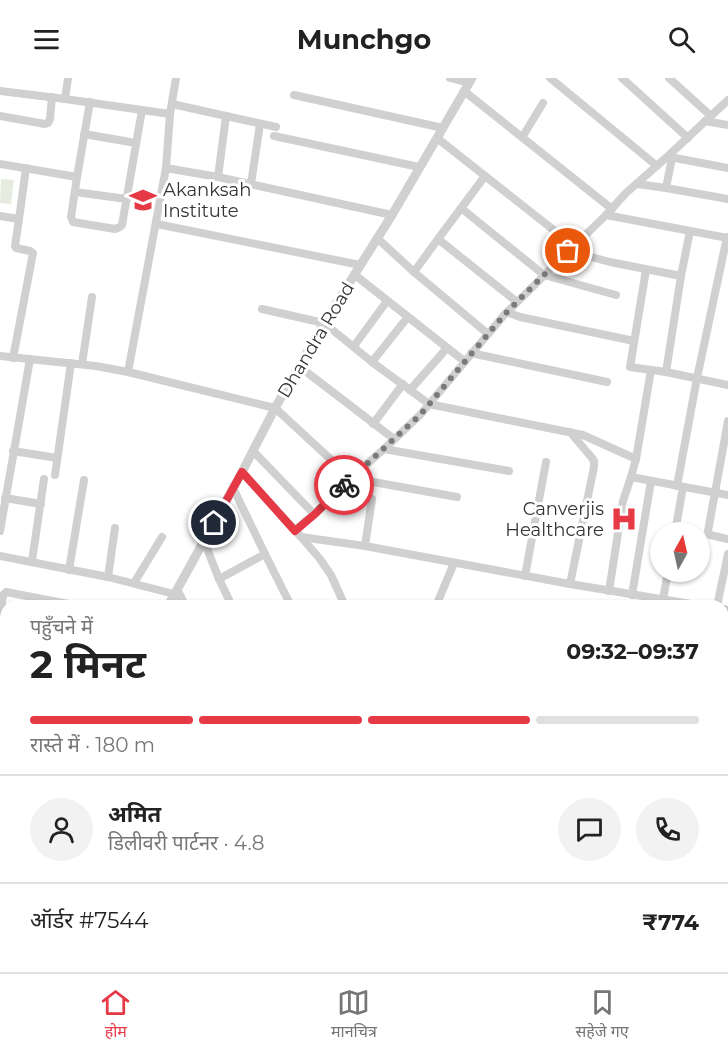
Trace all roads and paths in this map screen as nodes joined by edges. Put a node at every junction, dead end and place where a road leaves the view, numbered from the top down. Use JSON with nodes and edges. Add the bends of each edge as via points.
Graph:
{"nodes":[{"id":1,"x":68,"y":78,"type":"edge"},
{"id":2,"x":176,"y":78,"type":"edge"},
{"id":3,"x":450,"y":78,"type":"edge"},
{"id":4,"x":550,"y":78,"type":"edge"},
{"id":5,"x":622,"y":78,"type":"edge"},
{"id":6,"x":669,"y":78,"type":"edge"},
{"id":7,"x":469,"y":84,"type":"edge"},
{"id":8,"x":0,"y":91,"type":"edge"},
{"id":9,"x":294,"y":95,"type":"dead end"},
{"id":10,"x":52,"y":97,"type":"junction"},
{"id":11,"x":65,"y":99,"type":"junction"},
{"id":12,"x":728,"y":100,"type":"edge"},
{"id":13,"x":90,"y":102,"type":"junction"},
{"id":14,"x":543,"y":103,"type":"dead end"},
{"id":15,"x":172,"y":104,"type":"junction"},
{"id":16,"x":142,"y":110,"type":"junction"},
{"id":17,"x":170,"y":114,"type":"junction"},
{"id":18,"x":0,"y":116,"type":"edge"},
{"id":19,"x":226,"y":116,"type":"junction"},
{"id":20,"x":708,"y":118,"type":"junction"},
{"id":21,"x":260,"y":124,"type":"junction"},
{"id":22,"x":728,"y":125,"type":"edge"},
{"id":23,"x":443,"y":128,"type":"junction"},
{"id":24,"x":84,"y":134,"type":"junction"},
{"id":25,"x":523,"y":136,"type":"junction"},
{"id":26,"x":437,"y":138,"type":"junction"},
{"id":27,"x":688,"y":138,"type":"junction"},
{"id":28,"x":136,"y":143,"type":"junction"},
{"id":29,"x":670,"y":157,"type":"junction"},
{"id":30,"x":0,"y":164,"type":"edge"},
{"id":31,"x":657,"y":166,"type":"junction"},
{"id":32,"x":419,"y":167,"type":"junction"},
{"id":33,"x":26,"y":168,"type":"junction"},
{"id":34,"x":166,"y":168,"type":"junction"},
{"id":35,"x":728,"y":168,"type":"edge"},
{"id":36,"x":485,"y":176,"type":"junction"},
{"id":37,"x":77,"y":177,"type":"junction"},
{"id":38,"x":218,"y":177,"type":"junction"},
{"id":39,"x":251,"y":184,"type":"junction"},
{"id":40,"x":637,"y":184,"type":"junction"},
{"id":41,"x":666,"y":188,"type":"junction"},
{"id":42,"x":75,"y":192,"type":"junction"},
{"id":43,"x":127,"y":199,"type":"junction"},
{"id":44,"x":728,"y":199,"type":"edge"},
{"id":45,"x":461,"y":208,"type":"junction"},
{"id":46,"x":609,"y":212,"type":"junction"},
{"id":47,"x":392,"y":215,"type":"junction"},
{"id":48,"x":0,"y":216,"type":"edge"},
{"id":49,"x":19,"y":219,"type":"junction"},
{"id":50,"x":157,"y":224,"type":"junction"},
{"id":51,"x":690,"y":231,"type":"junction"},
{"id":52,"x":727,"y":237,"type":"edge"},
{"id":53,"x":376,"y":238,"type":"junction"},
{"id":54,"x":438,"y":239,"type":"junction"},
{"id":55,"x":571,"y":248,"type":"junction"},
{"id":56,"x":360,"y":265,"type":"junction"},
{"id":57,"x":646,"y":270,"type":"junction"},
{"id":58,"x":414,"y":272,"type":"junction"},
{"id":59,"x":355,"y":275,"type":"junction"},
{"id":60,"x":544,"y":275,"type":"junction"},
{"id":61,"x":681,"y":276,"type":"junction"},
{"id":62,"x":616,"y":295,"type":"dead end"},
{"id":63,"x":92,"y":297,"type":"dead end"},
{"id":64,"x":387,"y":302,"type":"junction"},
{"id":65,"x":517,"y":302,"type":"junction"},
{"id":66,"x":262,"y":309,"type":"dead end"},
{"id":67,"x":507,"y":312,"type":"junction"},
{"id":68,"x":407,"y":318,"type":"junction"},
{"id":69,"x":324,"y":323,"type":"junction"},
{"id":70,"x":488,"y":334,"type":"junction"},
{"id":71,"x":634,"y":341,"type":"junction"},
{"id":72,"x":354,"y":346,"type":"junction"},
{"id":73,"x":447,"y":348,"type":"junction"},
{"id":74,"x":471,"y":353,"type":"junction"},
{"id":75,"x":0,"y":356,"type":"edge"},
{"id":76,"x":14,"y":358,"type":"junction"},
{"id":77,"x":30,"y":359,"type":"junction"},
{"id":78,"x":464,"y":361,"type":"junction"},
{"id":79,"x":372,"y":362,"type":"junction"},
{"id":80,"x":71,"y":363,"type":"junction"},
{"id":81,"x":82,"y":364,"type":"junction"},
{"id":82,"x":300,"y":367,"type":"junction"},
{"id":83,"x":651,"y":370,"type":"junction"},
{"id":84,"x":128,"y":372,"type":"junction"},
{"id":85,"x":666,"y":372,"type":"junction"},
{"id":86,"x":697,"y":378,"type":"junction"},
{"id":87,"x":607,"y":382,"type":"dead end"},
{"id":88,"x":403,"y":384,"type":"junction"},
{"id":89,"x":728,"y":385,"type":"edge"},
{"id":90,"x":410,"y":390,"type":"junction"},
{"id":91,"x":429,"y":404,"type":"junction"},
{"id":92,"x":275,"y":408,"type":"junction"},
{"id":93,"x":728,"y":421,"type":"edge"},
{"id":94,"x":373,"y":424,"type":"junction"},
{"id":95,"x":570,"y":432,"type":"junction"},
{"id":96,"x":394,"y":439,"type":"junction"},
{"id":97,"x":384,"y":449,"type":"junction"},
{"id":98,"x":14,"y":451,"type":"junction"},
{"id":99,"x":253,"y":451,"type":"junction"},
{"id":100,"x":57,"y":458,"type":"junction"},
{"id":101,"x":636,"y":459,"type":"junction"},
{"id":102,"x":546,"y":462,"type":"dead end"},
{"id":103,"x":509,"y":471,"type":"dead end"},
{"id":104,"x":242,"y":472,"type":"junction"},
{"id":105,"x":55,"y":475,"type":"dead end"},
{"id":106,"x":631,"y":477,"type":"junction"},
{"id":107,"x":351,"y":478,"type":"junction"},
{"id":108,"x":44,"y":479,"type":"dead end"},
{"id":109,"x":84,"y":480,"type":"dead end"},
{"id":110,"x":651,"y":481,"type":"junction"},
{"id":111,"x":680,"y":486,"type":"junction"},
{"id":112,"x":233,"y":488,"type":"junction"},
{"id":113,"x":715,"y":494,"type":"junction"},
{"id":114,"x":728,"y":495,"type":"edge"},
{"id":115,"x":457,"y":497,"type":"dead end"},
{"id":116,"x":5,"y":498,"type":"junction"},
{"id":117,"x":372,"y":499,"type":"dead end"},
{"id":118,"x":41,"y":504,"type":"junction"},
{"id":119,"x":315,"y":514,"type":"junction"},
{"id":120,"x":676,"y":522,"type":"edge"},
{"id":121,"x":115,"y":528,"type":"dead end"},
{"id":122,"x":0,"y":531,"type":"edge"},
{"id":123,"x":298,"y":534,"type":"junction"},
{"id":124,"x":162,"y":537,"type":"dead end"},
{"id":125,"x":728,"y":539,"type":"edge"},
{"id":126,"x":204,"y":541,"type":"junction"},
{"id":127,"x":365,"y":546,"type":"junction"},
{"id":128,"x":265,"y":554,"type":"junction"},
{"id":129,"x":728,"y":554,"type":"edge"},
{"id":130,"x":0,"y":556,"type":"edge"},
{"id":131,"x":32,"y":561,"type":"junction"},
{"id":132,"x":454,"y":563,"type":"junction"},
{"id":133,"x":69,"y":570,"type":"junction"},
{"id":134,"x":525,"y":576,"type":"junction"},
{"id":135,"x":108,"y":577,"type":"junction"},
{"id":136,"x":219,"y":579,"type":"junction"},
{"id":137,"x":666,"y":582,"type":"edge"},
{"id":138,"x":134,"y":583,"type":"junction"},
{"id":139,"x":570,"y":584,"type":"junction"},
{"id":140,"x":609,"y":591,"type":"junction"},
{"id":141,"x":176,"y":592,"type":"junction"},
{"id":142,"x":632,"y":595,"type":"junction"},
{"id":143,"x":663,"y":599,"type":"junction"},
{"id":144,"x":2,"y":600,"type":"edge"},
{"id":145,"x":48,"y":600,"type":"edge"},
{"id":146,"x":171,"y":600,"type":"edge"},
{"id":147,"x":181,"y":600,"type":"edge"},
{"id":148,"x":229,"y":600,"type":"edge"},
{"id":149,"x":288,"y":600,"type":"edge"},
{"id":150,"x":342,"y":600,"type":"edge"},
{"id":151,"x":439,"y":600,"type":"edge"},
{"id":152,"x":669,"y":600,"type":"edge"},
{"id":153,"x":718,"y":600,"type":"edge"}],
"edges":[{"from":1,"to":11,"type":"street"},
{"from":2,"to":15,"type":"street"},
{"from":3,"to":7,"type":"street"},
{"from":4,"to":31,"type":"street"},
{"from":5,"to":27,"type":"street"},
{"from":6,"to":20,"type":"street"},
{"from":7,"to":23,"type":"street","name":"Dhandra Road"},
{"from":7,"to":25,"type":"street"},
{"from":8,"to":10,"type":"street"},
{"from":9,"to":23,"type":"street"},
{"from":10,"to":11,"type":"street"},
{"from":10,"to":18,"type":"street","via":[[48,123]]},
{"from":11,"to":13,"type":"street"},
{"from":12,"to":20,"type":"street"},
{"from":13,"to":16,"type":"street"},
{"from":13,"to":24,"type":"street"},
{"from":14,"to":25,"type":"street"},
{"from":15,"to":17,"type":"street"},
{"from":15,"to":19,"type":"street"},
{"from":16,"to":17,"type":"street"},
{"from":16,"to":28,"type":"street"},
{"from":17,"to":34,"type":"street"},
{"from":19,"to":21,"type":"street"},
{"from":19,"to":38,"type":"street"},
{"from":20,"to":22,"type":"street"},
{"from":20,"to":27,"type":"street"},
{"from":21,"to":32,"type":"street","via":[[275,132]]},
{"from":21,"to":39,"type":"street"},
{"from":23,"to":26,"type":"street","name":"Dhandra Road"},
{"from":24,"to":28,"type":"street"},
{"from":24,"to":37,"type":"street"},
{"from":25,"to":46,"type":"street"},
{"from":26,"to":32,"type":"street","name":"Dhandra Road"},
{"from":26,"to":36,"type":"street"},
{"from":27,"to":29,"type":"street"},
{"from":28,"to":43,"type":"street"},
{"from":29,"to":31,"type":"street"},
{"from":29,"to":35,"type":"street"},
{"from":29,"to":41,"type":"street"},
{"from":30,"to":33,"type":"street"},
{"from":31,"to":40,"type":"street"},
{"from":32,"to":47,"type":"street","name":"Dhandra Road"},
{"from":33,"to":37,"type":"street"},
{"from":33,"to":49,"type":"street"},
{"from":34,"to":38,"type":"street"},
{"from":34,"to":50,"type":"street"},
{"from":36,"to":45,"type":"street"},
{"from":36,"to":55,"type":"street"},
{"from":37,"to":42,"type":"street"},
{"from":38,"to":39,"type":"street"},
{"from":39,"to":47,"type":"street"},
{"from":40,"to":41,"type":"street"},
{"from":40,"to":46,"type":"street"},
{"from":41,"to":44,"type":"street"},
{"from":42,"to":43,"type":"street"},
{"from":42,"to":43,"type":"street","via":[[73,222],[115,229],[122,225]]},
{"from":45,"to":54,"type":"street"},
{"from":45,"to":60,"type":"street"},
{"from":46,"to":51,"type":"street"},
{"from":46,"to":55,"type":"street"},
{"from":47,"to":53,"type":"street","name":"Dhandra Road"},
{"from":48,"to":49,"type":"street"},
{"from":49,"to":76,"type":"street","via":[[15,248],[33,253]]},
{"from":50,"to":56,"type":"street"},
{"from":50,"to":84,"type":"street"},
{"from":51,"to":52,"type":"street"},
{"from":51,"to":61,"type":"street"},
{"from":52,"to":86,"type":"street"},
{"from":53,"to":56,"type":"street","name":"Dhandra Road"},
{"from":53,"to":58,"type":"street"},
{"from":54,"to":58,"type":"street"},
{"from":54,"to":65,"type":"street"},
{"from":55,"to":57,"type":"street"},
{"from":55,"to":60,"type":"street"},
{"from":56,"to":59,"type":"street","name":"Dhandra Road"},
{"from":57,"to":61,"type":"street"},
{"from":57,"to":71,"type":"street"},
{"from":58,"to":70,"type":"street"},
{"from":59,"to":64,"type":"street"},
{"from":59,"to":69,"type":"street","name":"Dhandra Road"},
{"from":60,"to":62,"type":"street"},
{"from":60,"to":65,"type":"street"},
{"from":61,"to":85,"type":"street"},
{"from":63,"to":81,"type":"street"},
{"from":64,"to":68,"type":"street"},
{"from":64,"to":72,"type":"street"},
{"from":65,"to":67,"type":"street"},
{"from":66,"to":69,"type":"street"},
{"from":67,"to":70,"type":"street"},
{"from":67,"to":71,"type":"street"},
{"from":68,"to":73,"type":"street"},
{"from":68,"to":79,"type":"street"},
{"from":69,"to":72,"type":"street"},
{"from":69,"to":82,"type":"street","name":"Dhandra Road"},
{"from":70,"to":74,"type":"street"},
{"from":71,"to":83,"type":"street","via":[[630,366]]},
{"from":72,"to":79,"type":"street"},
{"from":73,"to":78,"type":"street"},
{"from":73,"to":90,"type":"street"},
{"from":74,"to":78,"type":"street"},
{"from":74,"to":87,"type":"street"},
{"from":75,"to":76,"type":"street"},
{"from":76,"to":77,"type":"street"},
{"from":77,"to":80,"type":"street"},
{"from":77,"to":98,"type":"street"},
{"from":78,"to":91,"type":"street"},
{"from":79,"to":88,"type":"street"},
{"from":80,"to":81,"type":"street"},
{"from":80,"to":100,"type":"street"},
{"from":81,"to":84,"type":"street"},
{"from":82,"to":92,"type":"street","name":"Dhandra Road"},
{"from":82,"to":94,"type":"street"},
{"from":83,"to":85,"type":"street"},
{"from":83,"to":101,"type":"street"},
{"from":84,"to":92,"type":"street"},
{"from":85,"to":86,"type":"street"},
{"from":86,"to":89,"type":"street"},
{"from":86,"to":111,"type":"street"},
{"from":88,"to":90,"type":"street"},
{"from":88,"to":94,"type":"street"},
{"from":90,"to":91,"type":"street"},
{"from":91,"to":95,"type":"street"},
{"from":91,"to":96,"type":"street"},
{"from":92,"to":99,"type":"street","name":"Dhandra Road"},
{"from":92,"to":107,"type":"street"},
{"from":93,"to":113,"type":"street"},
{"from":94,"to":96,"type":"street"},
{"from":95,"to":101,"type":"street"},
{"from":95,"to":139,"type":"street","via":[[594,462]]},
{"from":96,"to":97,"type":"street"},
{"from":97,"to":103,"type":"street"},
{"from":97,"to":107,"type":"street"},
{"from":98,"to":100,"type":"street"},
{"from":98,"to":116,"type":"street"},
{"from":99,"to":104,"type":"street","name":"Dhandra Road"},
{"from":99,"to":119,"type":"street"},
{"from":100,"to":105,"type":"street"},
{"from":101,"to":106,"type":"street"},
{"from":102,"to":134,"type":"street"},
{"from":104,"to":112,"type":"street","name":"Dhandra Road"},
{"from":104,"to":123,"type":"street"},
{"from":106,"to":110,"type":"street"},
{"from":106,"to":140,"type":"street","via":[[623,501]]},
{"from":107,"to":115,"type":"street"},
{"from":107,"to":119,"type":"street"},
{"from":108,"to":118,"type":"street"},
{"from":109,"to":133,"type":"street"},
{"from":110,"to":111,"type":"street"},
{"from":110,"to":142,"type":"street"},
{"from":111,"to":113,"type":"street"},
{"from":111,"to":120,"type":"street"},
{"from":112,"to":126,"type":"street","name":"Dhandra Road"},
{"from":112,"to":128,"type":"street"},
{"from":113,"to":114,"type":"street"},
{"from":113,"to":125,"type":"street","via":[[708,533]]},
{"from":116,"to":118,"type":"street"},
{"from":116,"to":122,"type":"street"},
{"from":117,"to":127,"type":"street"},
{"from":118,"to":131,"type":"street"},
{"from":119,"to":123,"type":"street"},
{"from":121,"to":135,"type":"street"},
{"from":123,"to":127,"type":"street"},
{"from":123,"to":150,"type":"street","via":[[326,567]]},
{"from":124,"to":138,"type":"street"},
{"from":126,"to":136,"type":"street"},
{"from":126,"to":141,"type":"street","name":"Dhandra Road"},
{"from":127,"to":132,"type":"street"},
{"from":128,"to":136,"type":"street"},
{"from":128,"to":149,"type":"street"},
{"from":129,"to":153,"type":"street"},
{"from":130,"to":131,"type":"street"},
{"from":131,"to":133,"type":"street"},
{"from":132,"to":134,"type":"street"},
{"from":132,"to":151,"type":"street"},
{"from":133,"to":135,"type":"street"},
{"from":134,"to":139,"type":"street"},
{"from":135,"to":138,"type":"street"},
{"from":136,"to":148,"type":"street"},
{"from":137,"to":143,"type":"street"},
{"from":138,"to":141,"type":"street"},
{"from":139,"to":140,"type":"street"},
{"from":140,"to":142,"type":"street"},
{"from":141,"to":146,"type":"street","name":"Dhandra Road"},
{"from":141,"to":147,"type":"street"},
{"from":142,"to":143,"type":"street"},
{"from":143,"to":152,"type":"street"},
{"from":144,"to":145,"type":"street","via":[[6,592]]}]}
